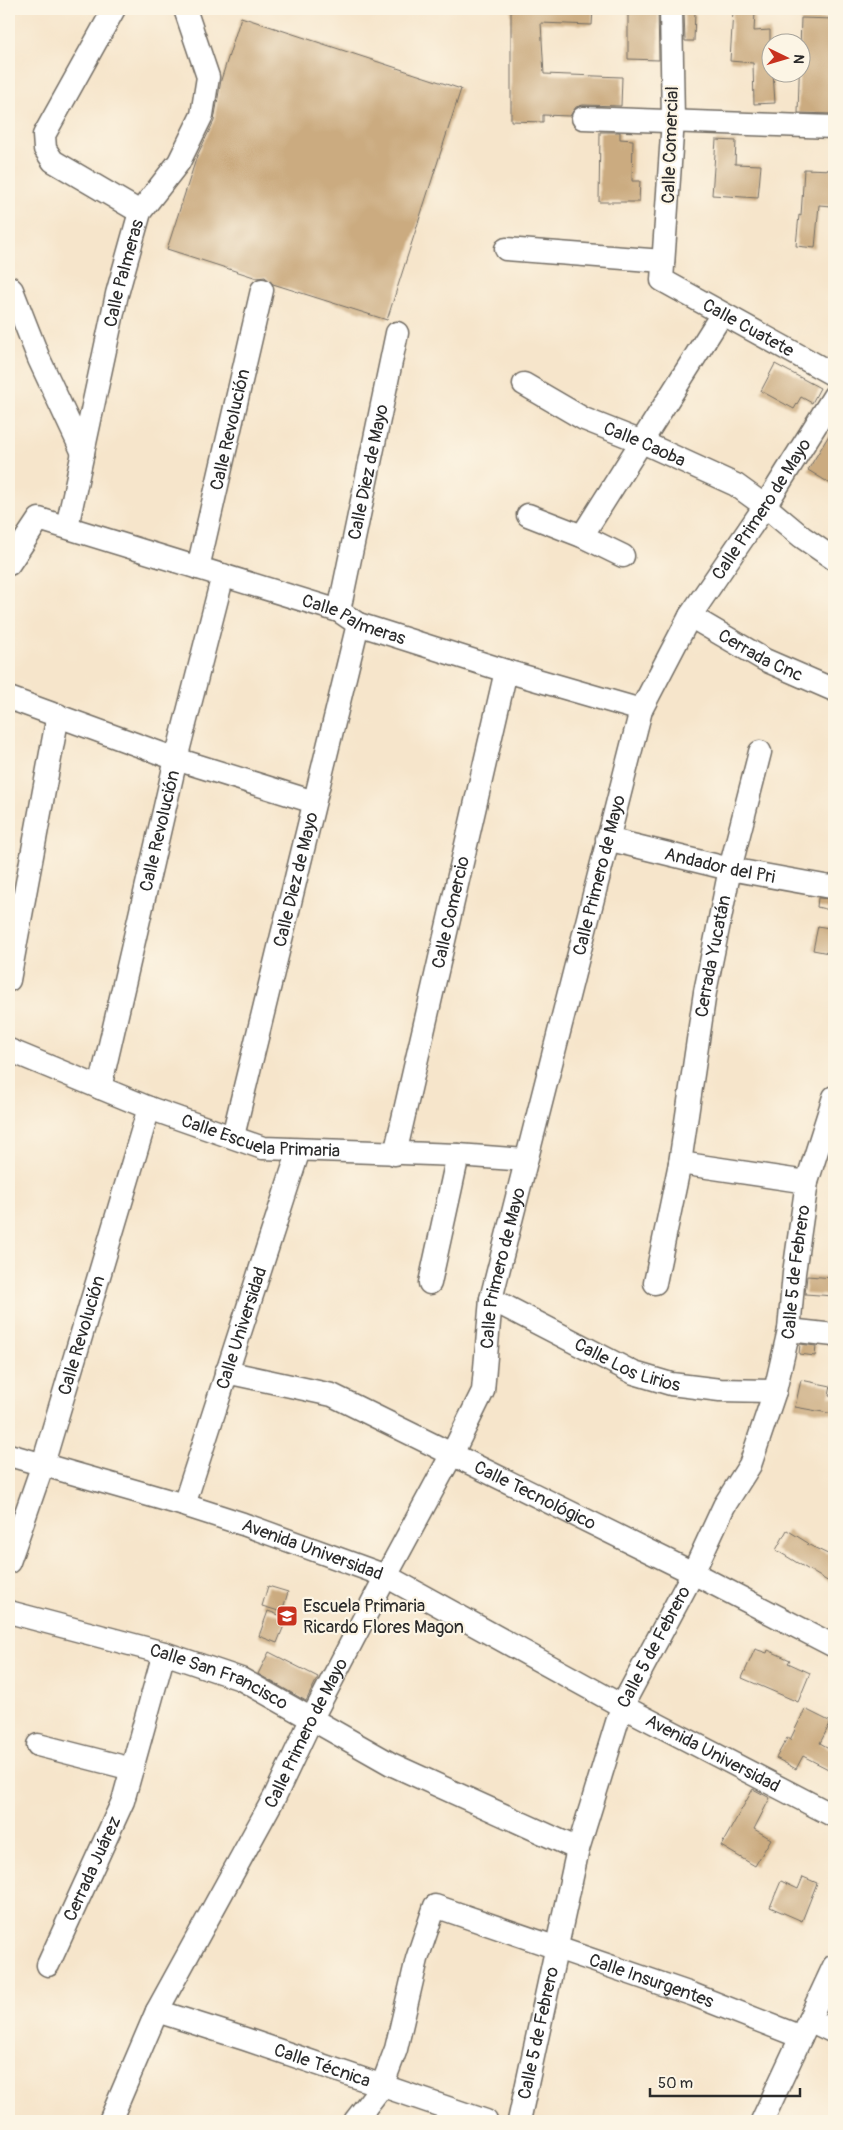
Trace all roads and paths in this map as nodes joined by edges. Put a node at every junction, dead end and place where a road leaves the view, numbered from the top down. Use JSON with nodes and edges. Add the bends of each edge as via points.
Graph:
{"nodes":[{"id":1,"x":114,"y":9,"type":"edge"},
{"id":2,"x":184,"y":9,"type":"edge"},
{"id":3,"x":671,"y":9,"type":"edge"},
{"id":4,"x":583,"y":118,"type":"dead end"},
{"id":5,"x":674,"y":120,"type":"junction"},
{"id":6,"x":834,"y":127,"type":"edge"},
{"id":7,"x":140,"y":212,"type":"junction"},
{"id":8,"x":506,"y":248,"type":"dead end"},
{"id":9,"x":663,"y":271,"type":"junction"},
{"id":10,"x":9,"y":287,"type":"edge"},
{"id":11,"x":262,"y":290,"type":"dead end"},
{"id":12,"x":722,"y":314,"type":"junction"},
{"id":13,"x":397,"y":333,"type":"dead end"},
{"id":14,"x":834,"y":375,"type":"edge"},
{"id":15,"x":524,"y":384,"type":"dead end"},
{"id":16,"x":834,"y":396,"type":"edge"},
{"id":17,"x":642,"y":442,"type":"junction"},
{"id":18,"x":83,"y":453,"type":"junction"},
{"id":19,"x":765,"y":506,"type":"junction"},
{"id":20,"x":528,"y":515,"type":"dead end"},
{"id":21,"x":67,"y":527,"type":"junction"},
{"id":22,"x":582,"y":536,"type":"junction"},
{"id":23,"x":623,"y":556,"type":"dead end"},
{"id":24,"x":834,"y":559,"type":"edge"},
{"id":25,"x":9,"y":564,"type":"edge"},
{"id":26,"x":198,"y":568,"type":"junction"},
{"id":27,"x":223,"y":575,"type":"junction"},
{"id":28,"x":340,"y":611,"type":"junction"},
{"id":29,"x":690,"y":616,"type":"junction"},
{"id":30,"x":358,"y":624,"type":"junction"},
{"id":31,"x":506,"y":671,"type":"junction"},
{"id":32,"x":834,"y":690,"type":"edge"},
{"id":33,"x":9,"y":698,"type":"edge"},
{"id":34,"x":641,"y":710,"type":"junction"},
{"id":35,"x":58,"y":715,"type":"junction"},
{"id":36,"x":760,"y":752,"type":"dead end"},
{"id":37,"x":176,"y":759,"type":"junction"},
{"id":38,"x":314,"y":802,"type":"junction"},
{"id":39,"x":607,"y":839,"type":"junction"},
{"id":40,"x":730,"y":869,"type":"junction"},
{"id":41,"x":834,"y":886,"type":"edge"},
{"id":42,"x":9,"y":980,"type":"edge"},
{"id":43,"x":9,"y":1050,"type":"edge"},
{"id":44,"x":100,"y":1088,"type":"junction"},
{"id":45,"x":834,"y":1097,"type":"edge"},
{"id":46,"x":149,"y":1108,"type":"junction"},
{"id":47,"x":233,"y":1136,"type":"junction"},
{"id":48,"x":299,"y":1150,"type":"junction"},
{"id":49,"x":395,"y":1154,"type":"junction"},
{"id":50,"x":458,"y":1155,"type":"junction"},
{"id":51,"x":526,"y":1160,"type":"junction"},
{"id":52,"x":680,"y":1162,"type":"junction"},
{"id":53,"x":807,"y":1182,"type":"junction"},
{"id":54,"x":430,"y":1283,"type":"dead end"},
{"id":55,"x":655,"y":1283,"type":"dead end"},
{"id":56,"x":490,"y":1299,"type":"junction"},
{"id":57,"x":789,"y":1330,"type":"junction"},
{"id":58,"x":834,"y":1335,"type":"edge"},
{"id":59,"x":226,"y":1372,"type":"junction"},
{"id":60,"x":775,"y":1391,"type":"junction"},
{"id":61,"x":452,"y":1454,"type":"junction"},
{"id":62,"x":9,"y":1455,"type":"edge"},
{"id":63,"x":42,"y":1464,"type":"junction"},
{"id":64,"x":184,"y":1505,"type":"junction"},
{"id":65,"x":9,"y":1562,"type":"edge"},
{"id":66,"x":693,"y":1573,"type":"junction"},
{"id":67,"x":386,"y":1576,"type":"junction"},
{"id":68,"x":9,"y":1612,"type":"edge"},
{"id":69,"x":834,"y":1646,"type":"edge"},
{"id":70,"x":164,"y":1654,"type":"junction"},
{"id":71,"x":622,"y":1706,"type":"junction"},
{"id":72,"x":312,"y":1720,"type":"junction"},
{"id":73,"x":38,"y":1745,"type":"dead end"},
{"id":74,"x":132,"y":1769,"type":"junction"},
{"id":75,"x":834,"y":1816,"type":"edge"},
{"id":76,"x":578,"y":1849,"type":"junction"},
{"id":77,"x":556,"y":1947,"type":"junction"},
{"id":78,"x":48,"y":1966,"type":"dead end"},
{"id":79,"x":834,"y":1966,"type":"edge"},
{"id":80,"x":157,"y":2011,"type":"junction"},
{"id":81,"x":805,"y":2029,"type":"junction"},
{"id":82,"x":834,"y":2032,"type":"edge"},
{"id":83,"x":382,"y":2086,"type":"junction"},
{"id":84,"x":110,"y":2121,"type":"edge"},
{"id":85,"x":355,"y":2121,"type":"edge"},
{"id":86,"x":486,"y":2121,"type":"edge"},
{"id":87,"x":519,"y":2121,"type":"edge"},
{"id":88,"x":762,"y":2121,"type":"edge"}],
"edges":[{"from":1,"to":7,"type":"street","via":[[44,134],[45,149],[53,161]]},
{"from":2,"to":7,"type":"street","name":"Calle Palmeras","via":[[208,77],[202,115],[179,162]]},
{"from":3,"to":5,"type":"street","name":"Calle Comercial"},
{"from":4,"to":5,"type":"street"},
{"from":5,"to":6,"type":"street"},
{"from":5,"to":9,"type":"street","name":"Calle Comercial"},
{"from":7,"to":18,"type":"street","name":"Calle Palmeras","via":[[117,294]]},
{"from":8,"to":9,"type":"street","name":"Calle Cuatete"},
{"from":9,"to":12,"type":"street","name":"Calle Cuatete"},
{"from":10,"to":18,"type":"street","via":[[38,359]]},
{"from":11,"to":26,"type":"street","name":"Calle Revolución"},
{"from":12,"to":14,"type":"street","name":"Calle Cuatete"},
{"from":12,"to":17,"type":"street"},
{"from":13,"to":28,"type":"street","name":"Calle Diez de Mayo"},
{"from":15,"to":17,"type":"street","name":"Calle Caoba","via":[[584,419]]},
{"from":16,"to":19,"type":"street","name":"Calle Primero de Mayo"},
{"from":17,"to":19,"type":"street","name":"Calle Caoba","via":[[736,485]]},
{"from":17,"to":22,"type":"street"},
{"from":18,"to":21,"type":"street","name":"Calle Palmeras"},
{"from":19,"to":24,"type":"street","name":"Calle Caoba"},
{"from":19,"to":29,"type":"street","name":"Calle Primero de Mayo"},
{"from":20,"to":22,"type":"street"},
{"from":21,"to":25,"type":"street","name":"Calle Palmeras","via":[[39,519]]},
{"from":21,"to":26,"type":"street","name":"Calle Palmeras"},
{"from":22,"to":23,"type":"street"},
{"from":26,"to":27,"type":"street","name":"Calle Palmeras"},
{"from":27,"to":28,"type":"street","name":"Calle Palmeras"},
{"from":27,"to":37,"type":"street","name":"Calle Revolución"},
{"from":28,"to":30,"type":"street","name":"Calle Palmeras"},
{"from":29,"to":32,"type":"street","name":"Cerrada Cnc","via":[[766,660]]},
{"from":29,"to":34,"type":"street","name":"Calle Primero de Mayo"},
{"from":30,"to":31,"type":"street","name":"Calle Palmeras"},
{"from":30,"to":38,"type":"street","name":"Calle Diez de Mayo"},
{"from":31,"to":34,"type":"street","name":"Calle Palmeras"},
{"from":31,"to":49,"type":"street","name":"Calle Comercio"},
{"from":33,"to":35,"type":"street"},
{"from":34,"to":39,"type":"street","name":"Calle Primero de Mayo"},
{"from":35,"to":37,"type":"street"},
{"from":35,"to":42,"type":"street"},
{"from":36,"to":40,"type":"street","name":"Cerrada Yucatán"},
{"from":37,"to":38,"type":"street"},
{"from":37,"to":44,"type":"street","name":"Calle Revolución"},
{"from":38,"to":47,"type":"street","name":"Calle Diez de Mayo"},
{"from":39,"to":40,"type":"street","name":"Andador del Pri"},
{"from":39,"to":51,"type":"street","name":"Calle Primero de Mayo"},
{"from":40,"to":41,"type":"street","name":"Andador del Pri"},
{"from":40,"to":52,"type":"street","name":"Cerrada Yucatán","via":[[705,992]]},
{"from":43,"to":44,"type":"street","name":"Calle Escuela Primaria"},
{"from":44,"to":46,"type":"street","name":"Calle Escuela Primaria"},
{"from":45,"to":53,"type":"street","name":"Calle 5 de Febrero"},
{"from":46,"to":47,"type":"street","name":"Calle Escuela Primaria"},
{"from":46,"to":63,"type":"street","name":"Calle Revolución"},
{"from":47,"to":48,"type":"street","name":"Calle Escuela Primaria","via":[[263,1148]]},
{"from":48,"to":49,"type":"street","name":"Calle Escuela Primaria"},
{"from":48,"to":59,"type":"street","name":"Calle Universidad"},
{"from":49,"to":50,"type":"street","name":"Calle Escuela Primaria"},
{"from":50,"to":51,"type":"street","name":"Calle Escuela Primaria"},
{"from":50,"to":54,"type":"street"},
{"from":51,"to":56,"type":"street","name":"Calle Primero de Mayo"},
{"from":52,"to":53,"type":"street"},
{"from":52,"to":55,"type":"street","name":"Cerrada Yucatán"},
{"from":53,"to":57,"type":"street","name":"Calle 5 de Febrero"},
{"from":56,"to":60,"type":"street","name":"Calle Los Lirios","via":[[634,1373],[681,1386]]},
{"from":56,"to":61,"type":"street","name":"Calle Primero de Mayo","via":[[483,1391]]},
{"from":57,"to":58,"type":"street"},
{"from":57,"to":60,"type":"street","name":"Calle 5 de Febrero"},
{"from":59,"to":61,"type":"street","name":"Calle Tecnológico","via":[[332,1395]]},
{"from":59,"to":64,"type":"street","name":"Calle Universidad"},
{"from":60,"to":66,"type":"street","name":"Calle 5 de Febrero","via":[[750,1465],[724,1506]]},
{"from":61,"to":66,"type":"street","name":"Calle Tecnológico"},
{"from":61,"to":67,"type":"street","name":"Calle Primero de Mayo"},
{"from":62,"to":63,"type":"street","name":"Avenida Universidad"},
{"from":63,"to":64,"type":"street","name":"Avenida Universidad"},
{"from":63,"to":65,"type":"street","name":"Calle Revolución"},
{"from":64,"to":67,"type":"street","name":"Avenida Universidad"},
{"from":66,"to":69,"type":"street","name":"Calle Tecnológico"},
{"from":66,"to":71,"type":"street","name":"Calle 5 de Febrero"},
{"from":67,"to":71,"type":"street","name":"Avenida Universidad"},
{"from":67,"to":72,"type":"street","name":"Calle Primero de Mayo"},
{"from":68,"to":70,"type":"street","name":"Calle San Francisco"},
{"from":70,"to":72,"type":"street","name":"Calle San Francisco","via":[[241,1680]]},
{"from":70,"to":74,"type":"street","name":"Cerrada Juárez"},
{"from":71,"to":75,"type":"street","name":"Avenida Universidad"},
{"from":71,"to":76,"type":"street","name":"Calle 5 de Febrero"},
{"from":72,"to":76,"type":"street","name":"Calle San Francisco","via":[[392,1764]]},
{"from":72,"to":80,"type":"street","name":"Calle Primero de Mayo","via":[[275,1796]]},
{"from":73,"to":74,"type":"street"},
{"from":74,"to":78,"type":"street","name":"Cerrada Juárez","via":[[123,1801]]},
{"from":76,"to":77,"type":"street","name":"Calle 5 de Febrero"},
{"from":77,"to":81,"type":"street","name":"Calle Insurgentes"},
{"from":77,"to":83,"type":"street","name":"Calle Insurgentes","via":[[436,1906],[416,1959],[396,2049]]},
{"from":77,"to":87,"type":"street","name":"Calle 5 de Febrero"},
{"from":79,"to":81,"type":"street"},
{"from":80,"to":83,"type":"street","name":"Calle Técnica"},
{"from":80,"to":84,"type":"street","name":"Calle Primero de Mayo"},
{"from":81,"to":82,"type":"street","name":"Calle Insurgentes"},
{"from":81,"to":88,"type":"street"},
{"from":83,"to":85,"type":"street","name":"Calle Insurgentes"},
{"from":83,"to":86,"type":"street","name":"Calle Técnica"}]}
